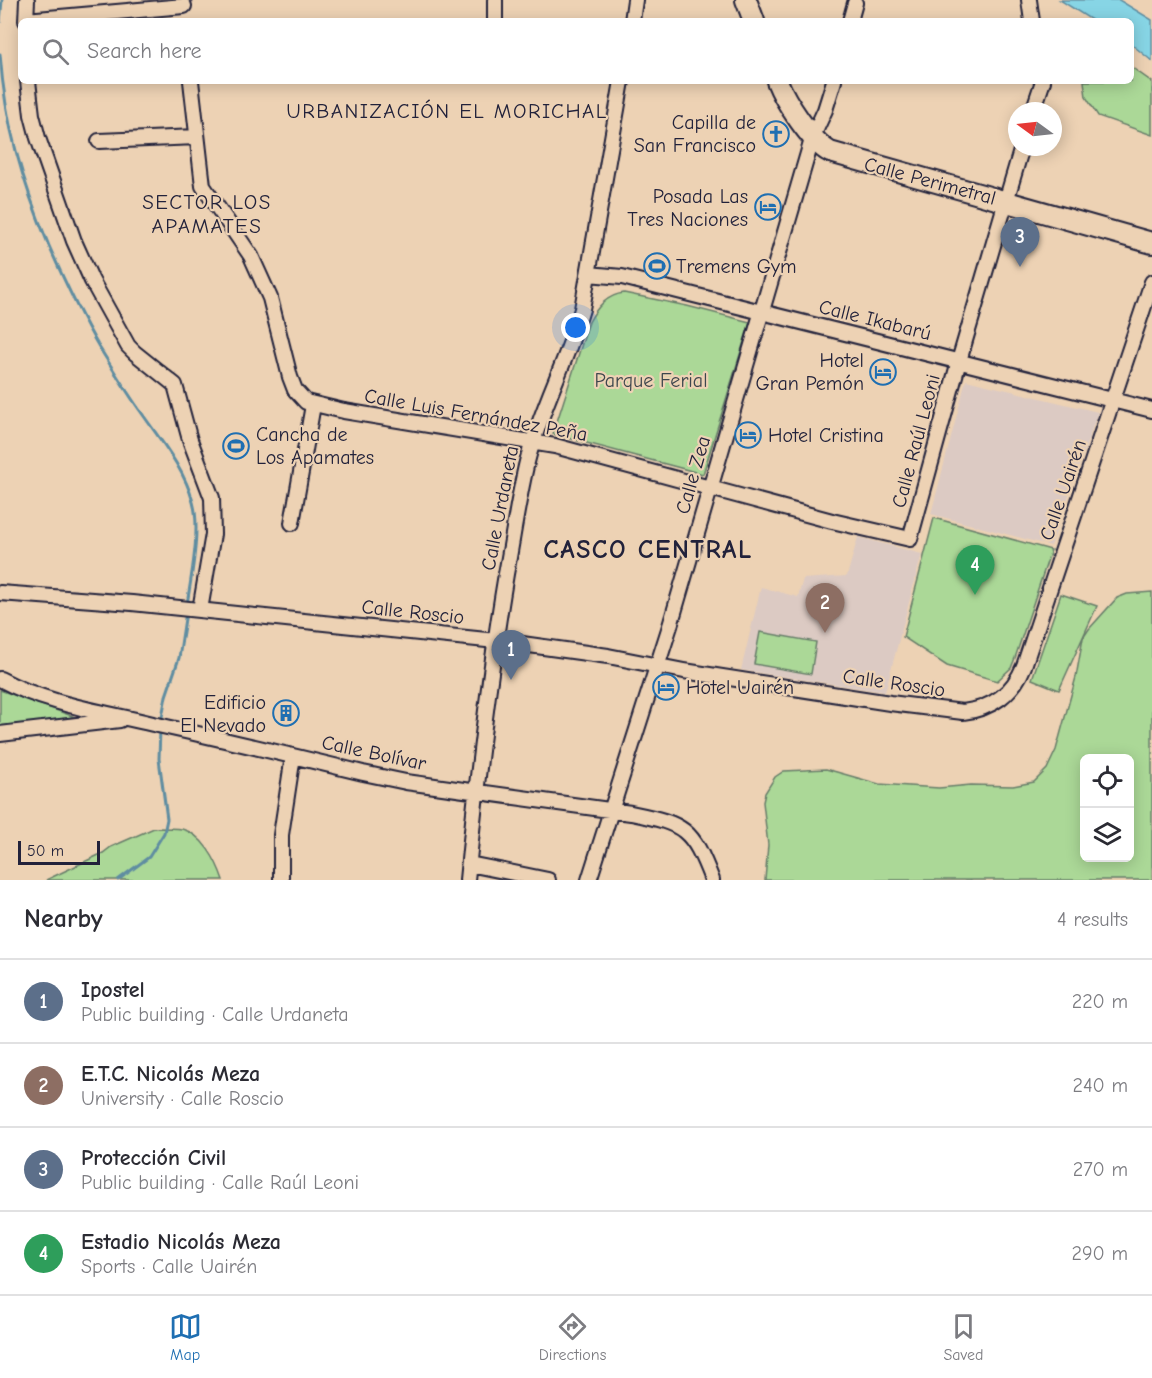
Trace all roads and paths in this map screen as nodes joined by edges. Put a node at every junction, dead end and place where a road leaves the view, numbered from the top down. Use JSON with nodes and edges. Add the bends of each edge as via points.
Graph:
{"nodes":[{"id":1,"x":27,"y":0,"type":"edge"},
{"id":2,"x":495,"y":0,"type":"edge"},
{"id":3,"x":635,"y":0,"type":"edge"},
{"id":4,"x":746,"y":0,"type":"edge"},
{"id":5,"x":1029,"y":0,"type":"edge"},
{"id":6,"x":855,"y":3,"type":"dead end"},
{"id":7,"x":185,"y":8,"type":"edge"},
{"id":8,"x":26,"y":18,"type":"edge"},
{"id":9,"x":52,"y":18,"type":"edge"},
{"id":10,"x":495,"y":18,"type":"edge"},
{"id":11,"x":632,"y":18,"type":"edge"},
{"id":12,"x":753,"y":18,"type":"edge"},
{"id":13,"x":851,"y":18,"type":"edge"},
{"id":14,"x":1032,"y":18,"type":"edge"},
{"id":15,"x":27,"y":84,"type":"edge"},
{"id":16,"x":191,"y":84,"type":"edge"},
{"id":17,"x":621,"y":84,"type":"edge"},
{"id":18,"x":778,"y":84,"type":"edge"},
{"id":19,"x":833,"y":84,"type":"edge"},
{"id":20,"x":1041,"y":84,"type":"edge"},
{"id":21,"x":1036,"y":102,"type":"edge"},
{"id":22,"x":197,"y":136,"type":"junction"},
{"id":23,"x":813,"y":136,"type":"junction"},
{"id":24,"x":99,"y":141,"type":"dead end"},
{"id":25,"x":1019,"y":156,"type":"edge"},
{"id":26,"x":1005,"y":202,"type":"junction"},
{"id":27,"x":1152,"y":243,"type":"edge"},
{"id":28,"x":588,"y":274,"type":"junction"},
{"id":29,"x":1152,"y":282,"type":"edge"},
{"id":30,"x":762,"y":312,"type":"junction"},
{"id":31,"x":959,"y":361,"type":"junction"},
{"id":32,"x":1113,"y":400,"type":"junction"},
{"id":33,"x":313,"y":405,"type":"junction"},
{"id":34,"x":1152,"y":410,"type":"edge"},
{"id":35,"x":533,"y":442,"type":"junction"},
{"id":36,"x":710,"y":489,"type":"junction"},
{"id":37,"x":292,"y":523,"type":"dead end"},
{"id":38,"x":910,"y":539,"type":"joint"},
{"id":39,"x":0,"y":593,"type":"edge"},
{"id":40,"x":190,"y":609,"type":"junction"},
{"id":41,"x":496,"y":641,"type":"junction"},
{"id":42,"x":657,"y":666,"type":"junction"},
{"id":43,"x":0,"y":679,"type":"edge"},
{"id":44,"x":995,"y":702,"type":"joint"},
{"id":45,"x":132,"y":719,"type":"junction"},
{"id":46,"x":0,"y":734,"type":"edge"},
{"id":47,"x":293,"y":756,"type":"junction"},
{"id":48,"x":476,"y":791,"type":"junction"},
{"id":49,"x":611,"y":810,"type":"junction"},
{"id":50,"x":469,"y":864,"type":"junction"},
{"id":51,"x":281,"y":880,"type":"edge"},
{"id":52,"x":467,"y":880,"type":"edge"},
{"id":53,"x":548,"y":880,"type":"edge"},
{"id":54,"x":590,"y":880,"type":"edge"},
{"id":55,"x":712,"y":880,"type":"edge"}],
"edges":[{"from":1,"to":8,"type":"street"},
{"from":2,"to":10,"type":"street"},
{"from":3,"to":11,"type":"street"},
{"from":4,"to":12,"type":"highway"},
{"from":5,"to":14,"type":"street"},
{"from":6,"to":13,"type":"street"},
{"from":7,"to":9,"type":"street"},
{"from":15,"to":40,"type":"street","via":[[38,138],[74,242],[128,346],[175,385],[190,440],[206,478],[214,521]]},
{"from":16,"to":22,"type":"street"},
{"from":17,"to":28,"type":"street","name":"Calle Urdaneta"},
{"from":18,"to":23,"type":"highway","name":"Calle Perimetral","via":[[789,106]]},
{"from":19,"to":23,"type":"street","name":"Calle Zea"},
{"from":20,"to":21,"type":"street"},
{"from":22,"to":24,"type":"street"},
{"from":22,"to":33,"type":"street","via":[[203,186],[251,256],[270,298],[295,390]]},
{"from":23,"to":26,"type":"highway","name":"Calle Perimetral","via":[[824,149],[844,157]]},
{"from":23,"to":30,"type":"street","name":"Calle Zea"},
{"from":25,"to":26,"type":"street","name":"Calle Raúl Leoni"},
{"from":26,"to":27,"type":"highway","name":"Calle Perimetral"},
{"from":26,"to":31,"type":"street","name":"Calle Raúl Leoni"},
{"from":28,"to":30,"type":"street","name":"Calle Ikabarú","via":[[622,277]]},
{"from":28,"to":35,"type":"street","name":"Calle Urdaneta","via":[[574,338]]},
{"from":29,"to":32,"type":"street","name":"Calle Uairén"},
{"from":30,"to":31,"type":"street","name":"Calle Ikabarú"},
{"from":30,"to":36,"type":"street","name":"Calle Zea"},
{"from":31,"to":32,"type":"street","name":"Calle Ikabarú"},
{"from":31,"to":38,"type":"street","name":"Calle Raúl Leoni"},
{"from":32,"to":34,"type":"street","name":"Calle Ikabarú"},
{"from":32,"to":44,"type":"street","name":"Calle Uairén","via":[[1024,666],[1014,686]]},
{"from":33,"to":35,"type":"street","name":"Calle Luis Fernández Peña"},
{"from":33,"to":37,"type":"street"},
{"from":35,"to":36,"type":"street","name":"Calle Luis Fernández Peña"},
{"from":35,"to":41,"type":"street","name":"Calle Urdaneta","via":[[519,498]]},
{"from":36,"to":38,"type":"street","name":"Calle Luis Fernández Peña"},
{"from":36,"to":42,"type":"street","name":"Calle Zea"},
{"from":39,"to":40,"type":"street","name":"Calle Roscio"},
{"from":40,"to":41,"type":"street","name":"Calle Roscio"},
{"from":41,"to":42,"type":"street","name":"Calle Roscio"},
{"from":41,"to":48,"type":"street","name":"Calle Urdaneta"},
{"from":42,"to":44,"type":"street","name":"Calle Roscio","via":[[963,712]]},
{"from":42,"to":49,"type":"street","name":"Calle Zea"},
{"from":43,"to":45,"type":"street","name":"Calle Bolívar","via":[[34,694]]},
{"from":45,"to":46,"type":"street","name":"Calle Bolívar"},
{"from":45,"to":47,"type":"street","name":"Calle Bolívar"},
{"from":47,"to":48,"type":"street","name":"Calle Bolívar","via":[[382,777]]},
{"from":47,"to":51,"type":"street","via":[[280,835]]},
{"from":48,"to":49,"type":"street","name":"Calle Bolívar"},
{"from":48,"to":50,"type":"street","name":"Calle Urdaneta"},
{"from":49,"to":54,"type":"street","name":"Calle Zea"},
{"from":49,"to":55,"type":"street","name":"Calle Bolívar","via":[[660,819],[684,829],[696,842]]},
{"from":50,"to":52,"type":"street","name":"Calle Urdaneta"},
{"from":50,"to":53,"type":"street"}]}
